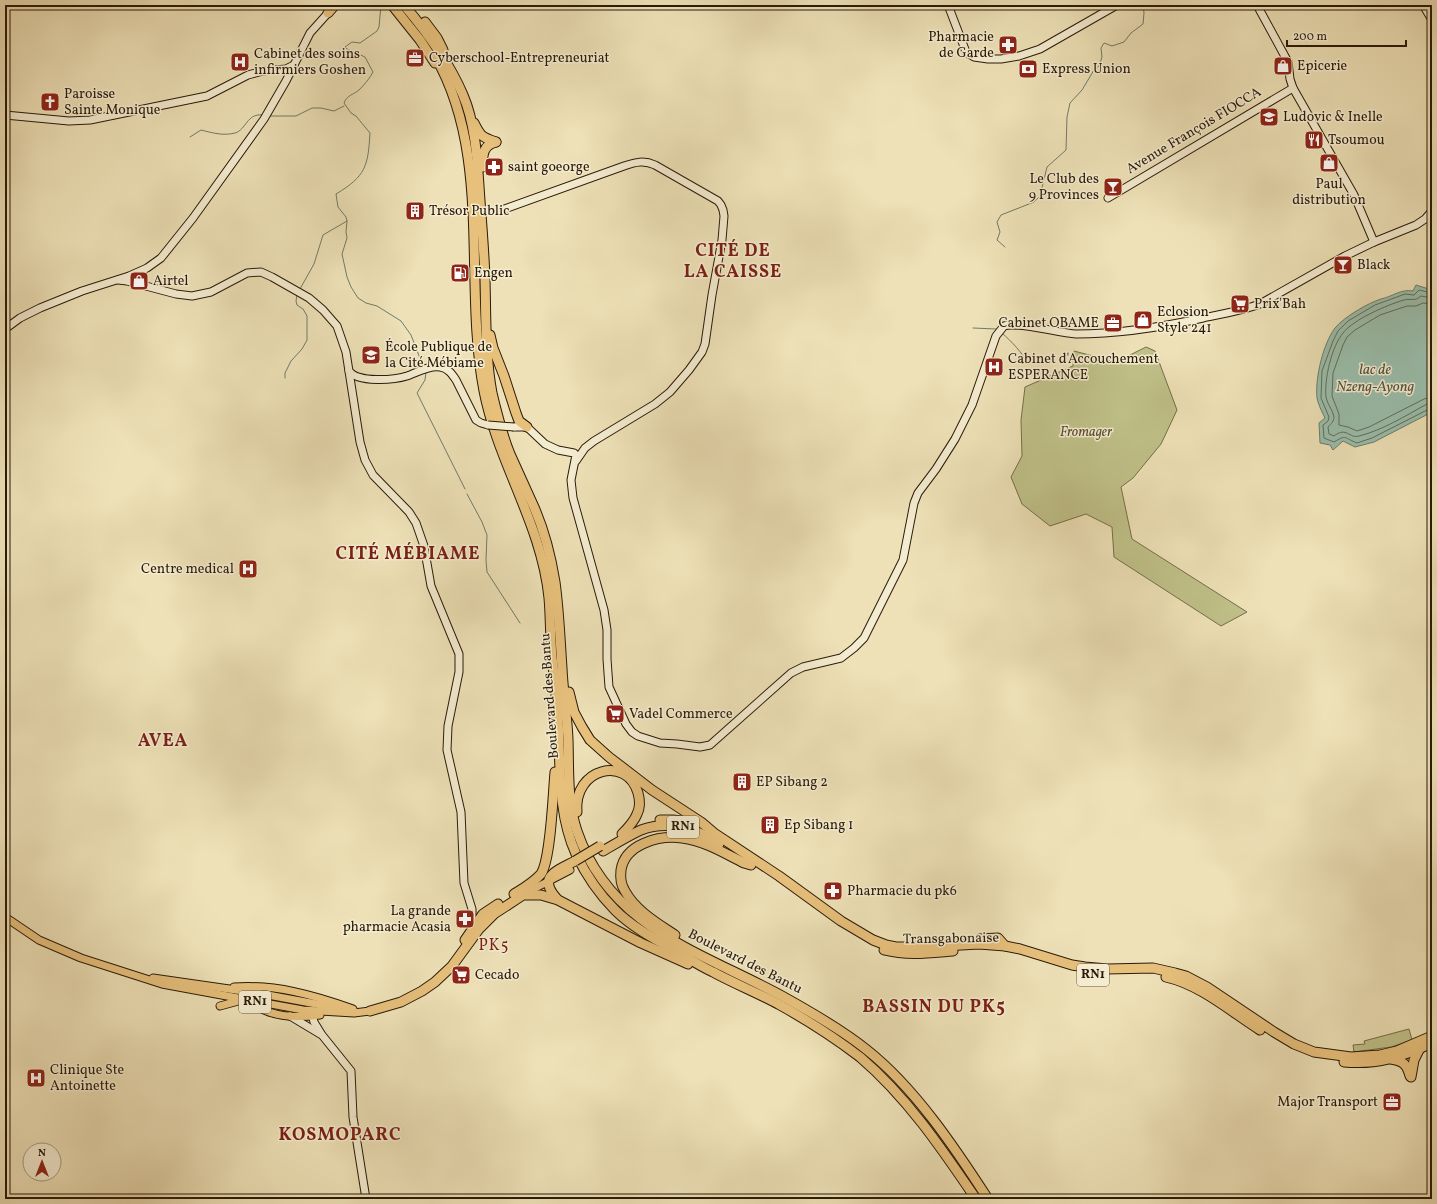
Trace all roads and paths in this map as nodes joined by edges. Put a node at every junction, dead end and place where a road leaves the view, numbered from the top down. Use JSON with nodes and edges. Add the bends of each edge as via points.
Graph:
{"nodes":[{"id":1,"x":392,"y":5,"type":"edge"},
{"id":2,"x":398,"y":5,"type":"edge"},
{"id":3,"x":404,"y":5,"type":"edge"},
{"id":4,"x":410,"y":5,"type":"edge"},
{"id":5,"x":948,"y":5,"type":"edge"},
{"id":6,"x":1117,"y":5,"type":"edge"},
{"id":7,"x":1257,"y":5,"type":"edge"},
{"id":8,"x":1423,"y":5,"type":"edge"},
{"id":9,"x":332,"y":8,"type":"edge"},
{"id":10,"x":414,"y":20,"type":"junction"},
{"id":11,"x":1432,"y":20,"type":"edge"},
{"id":12,"x":447,"y":64,"type":"junction"},
{"id":13,"x":294,"y":65,"type":"junction"},
{"id":14,"x":276,"y":70,"type":"junction"},
{"id":15,"x":286,"y":81,"type":"junction"},
{"id":16,"x":448,"y":82,"type":"junction"},
{"id":17,"x":1293,"y":88,"type":"junction"},
{"id":18,"x":469,"y":114,"type":"junction"},
{"id":19,"x":5,"y":115,"type":"edge"},
{"id":20,"x":1108,"y":198,"type":"dead end"},
{"id":21,"x":1432,"y":211,"type":"edge"},
{"id":22,"x":499,"y":212,"type":"dead end"},
{"id":23,"x":1374,"y":242,"type":"junction"},
{"id":24,"x":483,"y":249,"type":"junction"},
{"id":25,"x":136,"y":272,"type":"junction"},
{"id":26,"x":118,"y":280,"type":"junction"},
{"id":27,"x":135,"y":283,"type":"junction"},
{"id":28,"x":485,"y":306,"type":"junction"},
{"id":29,"x":5,"y":329,"type":"edge"},
{"id":30,"x":349,"y":371,"type":"junction"},
{"id":31,"x":366,"y":379,"type":"junction"},
{"id":32,"x":352,"y":388,"type":"junction"},
{"id":33,"x":517,"y":417,"type":"junction"},
{"id":34,"x":514,"y":427,"type":"junction"},
{"id":35,"x":527,"y":427,"type":"junction"},
{"id":36,"x":585,"y":448,"type":"junction"},
{"id":37,"x":569,"y":452,"type":"junction"},
{"id":38,"x":575,"y":462,"type":"junction"},
{"id":39,"x":562,"y":679,"type":"junction"},
{"id":40,"x":557,"y":699,"type":"junction"},
{"id":41,"x":652,"y":790,"type":"junction"},
{"id":42,"x":665,"y":820,"type":"junction"},
{"id":43,"x":637,"y":832,"type":"junction"},
{"id":44,"x":622,"y":834,"type":"junction"},
{"id":45,"x":715,"y":834,"type":"junction"},
{"id":46,"x":584,"y":848,"type":"junction"},
{"id":47,"x":548,"y":849,"type":"junction"},
{"id":48,"x":602,"y":849,"type":"junction"},
{"id":49,"x":751,"y":865,"type":"junction"},
{"id":50,"x":571,"y":866,"type":"junction"},
{"id":51,"x":553,"y":872,"type":"junction"},
{"id":52,"x":549,"y":881,"type":"junction"},
{"id":53,"x":533,"y":883,"type":"junction"},
{"id":54,"x":523,"y":895,"type":"junction"},
{"id":55,"x":558,"y":900,"type":"junction"},
{"id":56,"x":471,"y":904,"type":"junction"},
{"id":57,"x":5,"y":917,"type":"edge"},
{"id":58,"x":486,"y":917,"type":"junction"},
{"id":59,"x":472,"y":929,"type":"junction"},
{"id":60,"x":732,"y":971,"type":"junction"},
{"id":61,"x":712,"y":972,"type":"junction"},
{"id":62,"x":143,"y":977,"type":"junction"},
{"id":63,"x":267,"y":987,"type":"junction"},
{"id":64,"x":217,"y":988,"type":"junction"},
{"id":65,"x":307,"y":994,"type":"junction"},
{"id":66,"x":251,"y":998,"type":"junction"},
{"id":67,"x":310,"y":1003,"type":"junction"},
{"id":68,"x":220,"y":1006,"type":"dead end"},
{"id":69,"x":353,"y":1009,"type":"junction"},
{"id":70,"x":370,"y":1009,"type":"junction"},
{"id":71,"x":311,"y":1014,"type":"junction"},
{"id":72,"x":290,"y":1016,"type":"junction"},
{"id":73,"x":322,"y":1035,"type":"junction"},
{"id":74,"x":1432,"y":1036,"type":"edge"},
{"id":75,"x":1432,"y":1043,"type":"edge"},
{"id":76,"x":1420,"y":1048,"type":"junction"},
{"id":77,"x":1391,"y":1059,"type":"junction"},
{"id":78,"x":366,"y":1199,"type":"edge"},
{"id":79,"x":976,"y":1199,"type":"edge"},
{"id":80,"x":988,"y":1199,"type":"edge"}],
"edges":[{"from":1,"to":16,"type":"highway","via":[[420,40]]},
{"from":2,"to":10,"type":"highway"},
{"from":3,"to":10,"type":"highway"},
{"from":4,"to":12,"type":"highway","via":[[437,38]]},
{"from":5,"to":6,"type":"street","via":[[966,52],[980,58],[1001,59],[1040,50]]},
{"from":7,"to":17,"type":"street","via":[[1288,62]]},
{"from":8,"to":11,"type":"street"},
{"from":9,"to":13,"type":"street","via":[[310,33]]},
{"from":10,"to":12,"type":"highway","name":"Boulevard des Bantu"},
{"from":10,"to":16,"type":"highway","name":"Boulevard des Bantu"},
{"from":12,"to":18,"type":"highway","name":"Boulevard des Bantu","via":[[463,94]]},
{"from":13,"to":14,"type":"street"},
{"from":13,"to":15,"type":"street"},
{"from":14,"to":15,"type":"street","via":[[285,74]]},
{"from":14,"to":19,"type":"street","via":[[248,75],[207,96],[90,120],[69,121]]},
{"from":15,"to":25,"type":"street","via":[[266,116],[168,251],[152,265]]},
{"from":16,"to":40,"type":"highway","name":"Boulevard des Bantu","via":[[463,126],[467,148],[473,211],[478,337],[484,392],[491,421],[527,512],[544,568]]},
{"from":17,"to":20,"type":"street","name":"Avenue François FIOCCA"},
{"from":17,"to":23,"type":"street","via":[[1354,195]]},
{"from":18,"to":24,"type":"highway","name":"Boulevard des Bantu","via":[[477,160]]},
{"from":18,"to":24,"type":"highway","via":[[480,135],[496,142],[486,147],[482,156],[487,228],[487,241]]},
{"from":21,"to":23,"type":"street","via":[[1416,225]]},
{"from":22,"to":36,"type":"street","via":[[629,164],[642,162],[656,165],[710,197],[724,210],[722,240],[702,352],[680,382],[660,401]]},
{"from":23,"to":38,"type":"street","via":[[1333,262],[1260,304],[1232,312],[1158,327],[1100,333],[1066,333],[1016,325],[1004,326],[996,336],[972,405],[955,439],[918,493],[903,560],[864,638],[841,658],[803,667],[790,673],[710,745],[700,747],[655,742],[638,736],[630,729],[609,687],[606,620],[572,494]]},
{"from":24,"to":28,"type":"highway","name":"Boulevard des Bantu"},
{"from":25,"to":26,"type":"street"},
{"from":25,"to":27,"type":"street","via":[[132,278]]},
{"from":26,"to":27,"type":"street"},
{"from":26,"to":29,"type":"street","via":[[51,303],[20,318]]},
{"from":27,"to":30,"type":"street","via":[[176,294],[196,296],[211,292],[242,275],[256,271],[266,274],[299,292],[335,323],[345,346]]},
{"from":28,"to":33,"type":"highway","via":[[493,348]]},
{"from":28,"to":39,"type":"highway","name":"Boulevard des Bantu","via":[[488,365],[498,418],[539,520],[552,567]]},
{"from":30,"to":31,"type":"street","via":[[356,377]]},
{"from":30,"to":32,"type":"street"},
{"from":31,"to":32,"type":"street","via":[[355,383]]},
{"from":31,"to":34,"type":"street","bridge":true,"via":[[404,377],[436,366],[445,369],[456,380],[476,420],[488,425]]},
{"from":32,"to":56,"type":"street","via":[[366,464],[416,523],[424,546],[431,586],[459,654],[459,672],[448,726],[447,750],[460,808],[464,883]]},
{"from":33,"to":34,"type":"highway","via":[[518,422]]},
{"from":33,"to":35,"type":"highway"},
{"from":34,"to":35,"type":"street"},
{"from":35,"to":37,"type":"street","via":[[545,444]]},
{"from":36,"to":37,"type":"street"},
{"from":36,"to":38,"type":"street"},
{"from":37,"to":38,"type":"street","via":[[576,455]]},
{"from":39,"to":41,"type":"highway","via":[[568,688],[576,717],[590,740]]},
{"from":39,"to":46,"type":"highway","name":"Boulevard des Bantu","via":[[567,720],[571,806]]},
{"from":40,"to":47,"type":"highway","via":[[555,767]]},
{"from":40,"to":61,"type":"highway","name":"Boulevard des Bantu","via":[[563,811],[567,831],[583,868],[615,910],[632,924]]},
{"from":41,"to":42,"type":"highway","via":[[668,807]]},
{"from":41,"to":45,"type":"highway"},
{"from":42,"to":43,"type":"highway"},
{"from":42,"to":44,"type":"highway","name":"Transgabonaise","number":"RN1","via":[[644,823]]},
{"from":42,"to":45,"type":"highway","name":"Transgabonaise","number":"RN1","via":[[690,823]]},
{"from":43,"to":48,"type":"highway","name":"Transgabonaise","number":"RN1"},
{"from":43,"to":49,"type":"highway","name":"Transgabonaise","number":"RN1","via":[[662,825],[686,828],[712,839]]},
{"from":44,"to":46,"type":"highway","via":[[637,814],[637,790],[630,780],[619,773],[608,770],[597,773],[584,783],[577,799],[577,814]]},
{"from":44,"to":48,"type":"highway","name":"Transgabonaise","number":"RN1"},
{"from":45,"to":74,"type":"highway","name":"Transgabonaise","number":"RN1","via":[[858,932],[886,945],[1005,946],[1085,968],[1153,968],[1186,976],[1294,1044],[1314,1052],[1351,1057],[1380,1055],[1397,1051]]},
{"from":46,"to":60,"type":"highway","name":"Boulevard des Bantu","via":[[606,886],[633,914],[699,956]]},
{"from":47,"to":50,"type":"highway","via":[[550,860],[554,864]]},
{"from":47,"to":53,"type":"highway","via":[[543,870]]},
{"from":48,"to":50,"type":"highway","number":"RN1"},
{"from":49,"to":60,"type":"highway","via":[[702,843],[672,837],[641,844],[630,852],[622,866],[622,884],[635,904],[659,924]]},
{"from":49,"to":77,"type":"highway","name":"Transgabonaise","number":"RN1","via":[[863,942],[883,950],[912,955],[995,950],[1088,974],[1143,973],[1163,976],[1197,988],[1300,1053],[1317,1058],[1358,1063]]},
{"from":50,"to":51,"type":"highway","number":"RN1"},
{"from":50,"to":52,"type":"main road","number":"RN1"},
{"from":51,"to":52,"type":"highway"},
{"from":51,"to":53,"type":"main road","number":"RN1"},
{"from":52,"to":54,"type":"main road","number":"RN1"},
{"from":52,"to":55,"type":"highway","via":[[550,892]]},
{"from":53,"to":58,"type":"highway","number":"RN1","via":[[505,899]]},
{"from":54,"to":55,"type":"highway","via":[[542,895]]},
{"from":54,"to":58,"type":"highway","number":"RN1"},
{"from":55,"to":61,"type":"highway","via":[[641,943]]},
{"from":56,"to":58,"type":"street"},
{"from":56,"to":59,"type":"street"},
{"from":57,"to":62,"type":"main road","number":"RN1","via":[[39,940],[93,962]]},
{"from":58,"to":59,"type":"highway","number":"RN1"},
{"from":58,"to":70,"type":"highway","number":"RN1","via":[[452,966],[435,982],[401,1002]]},
{"from":59,"to":70,"type":"highway","number":"RN1","via":[[452,960],[432,979],[399,998]]},
{"from":60,"to":80,"type":"highway","name":"Boulevard des Bantu","via":[[783,996],[831,1024],[868,1051],[903,1084],[937,1125]]},
{"from":61,"to":79,"type":"highway","name":"Boulevard des Bantu","via":[[780,1005],[826,1033],[860,1058],[895,1092],[929,1131]]},
{"from":62,"to":64,"type":"main road","number":"RN1"},
{"from":62,"to":66,"type":"main road","number":"RN1","via":[[162,984]]},
{"from":63,"to":64,"type":"main road"},
{"from":63,"to":65,"type":"main road"},
{"from":63,"to":66,"type":"main road"},
{"from":64,"to":66,"type":"main road","number":"RN1"},
{"from":65,"to":67,"type":"street"},
{"from":65,"to":69,"type":"main road"},
{"from":66,"to":67,"type":"main road","number":"RN1"},
{"from":66,"to":68,"type":"main road"},
{"from":66,"to":71,"type":"main road","number":"RN1"},
{"from":66,"to":72,"type":"main road","via":[[267,1011]]},
{"from":67,"to":69,"type":"main road","number":"RN1"},
{"from":67,"to":71,"type":"street"},
{"from":69,"to":70,"type":"main road","number":"RN1"},
{"from":70,"to":71,"type":"main road","number":"RN1","via":[[354,1013],[342,1011]]},
{"from":71,"to":72,"type":"main road"},
{"from":71,"to":73,"type":"street"},
{"from":72,"to":73,"type":"street"},
{"from":73,"to":78,"type":"street","via":[[351,1071],[353,1117]]},
{"from":75,"to":76,"type":"highway","name":"Transgabonaise","number":"RN1"},
{"from":76,"to":77,"type":"highway","name":"Transgabonaise","number":"RN1"},
{"from":76,"to":77,"type":"highway","via":[[1410,1077],[1405,1063]]}]}
